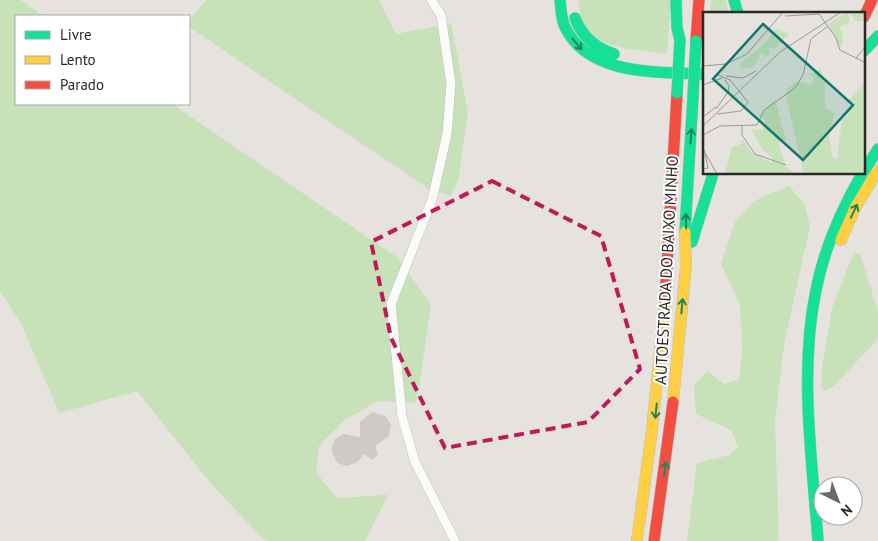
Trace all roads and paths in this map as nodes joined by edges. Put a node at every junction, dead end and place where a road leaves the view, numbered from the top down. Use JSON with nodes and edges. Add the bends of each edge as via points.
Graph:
{"nodes":[{"id":1,"x":431,"y":0,"type":"edge"},
{"id":2,"x":560,"y":0,"type":"edge"},
{"id":3,"x":572,"y":0,"type":"edge"},
{"id":4,"x":676,"y":0,"type":"edge"},
{"id":5,"x":683,"y":0,"type":"edge"},
{"id":6,"x":699,"y":0,"type":"edge"},
{"id":7,"x":872,"y":0,"type":"edge"},
{"id":8,"x":866,"y":13,"type":"edge"},
{"id":9,"x":878,"y":36,"type":"edge"},
{"id":10,"x":680,"y":40,"type":"junction"},
{"id":11,"x":866,"y":48,"type":"edge"},
{"id":12,"x":637,"y":58,"type":"dead end"},
{"id":13,"x":666,"y":60,"type":"dead end"},
{"id":14,"x":703,"y":63,"type":"edge"},
{"id":15,"x":703,"y":74,"type":"edge"},
{"id":16,"x":878,"y":149,"type":"edge"},
{"id":17,"x":866,"y":167,"type":"edge"},
{"id":18,"x":878,"y":170,"type":"edge"},
{"id":19,"x":713,"y":175,"type":"edge"},
{"id":20,"x":861,"y":175,"type":"edge"},
{"id":21,"x":686,"y":266,"type":"junction"},
{"id":22,"x":809,"y":368,"type":"junction"},
{"id":23,"x":455,"y":541,"type":"edge"},
{"id":24,"x":637,"y":541,"type":"edge"},
{"id":25,"x":654,"y":541,"type":"edge"},
{"id":26,"x":818,"y":541,"type":"edge"}],
"edges":[{"from":1,"to":23,"type":"street","via":[[441,15],[451,84],[446,134],[432,200],[390,304],[402,416],[415,462]]},
{"from":2,"to":15,"type":"main road","one_way":true,"via":[[565,26],[577,46],[597,61],[626,69]]},
{"from":3,"to":12,"type":"main road","via":[[576,21],[586,38],[604,51]]},
{"from":4,"to":10,"type":"main road","via":[[676,28]]},
{"from":5,"to":10,"type":"main road","name":"AUTOESTRADA DO BAIXO MINHO"},
{"from":21,"to":6,"type":"main road","name":"AUTOESTRADA DO BAIXO MINHO","one_way":true,"bridge":true,"via":[[686,211]]},
{"from":7,"to":8,"type":"main road"},
{"from":9,"to":11,"type":"main road"},
{"from":10,"to":24,"type":"main road","name":"AUTOESTRADA DO BAIXO MINHO","one_way":true,"bridge":true,"via":[[671,223],[656,406]]},
{"from":13,"to":14,"type":"main road"},
{"from":16,"to":17,"type":"main road"},
{"from":22,"to":18,"type":"main road","one_way":true,"via":[[820,306],[835,255],[856,206]]},
{"from":19,"to":21,"type":"main road","via":[[708,182]]},
{"from":20,"to":22,"type":"main road","via":[[847,199],[827,251],[813,304]]},
{"from":25,"to":21,"type":"main road","name":"AUTOESTRADA DO BAIXO MINHO","one_way":true,"via":[[675,390]]},
{"from":22,"to":26,"type":"main road"}]}
